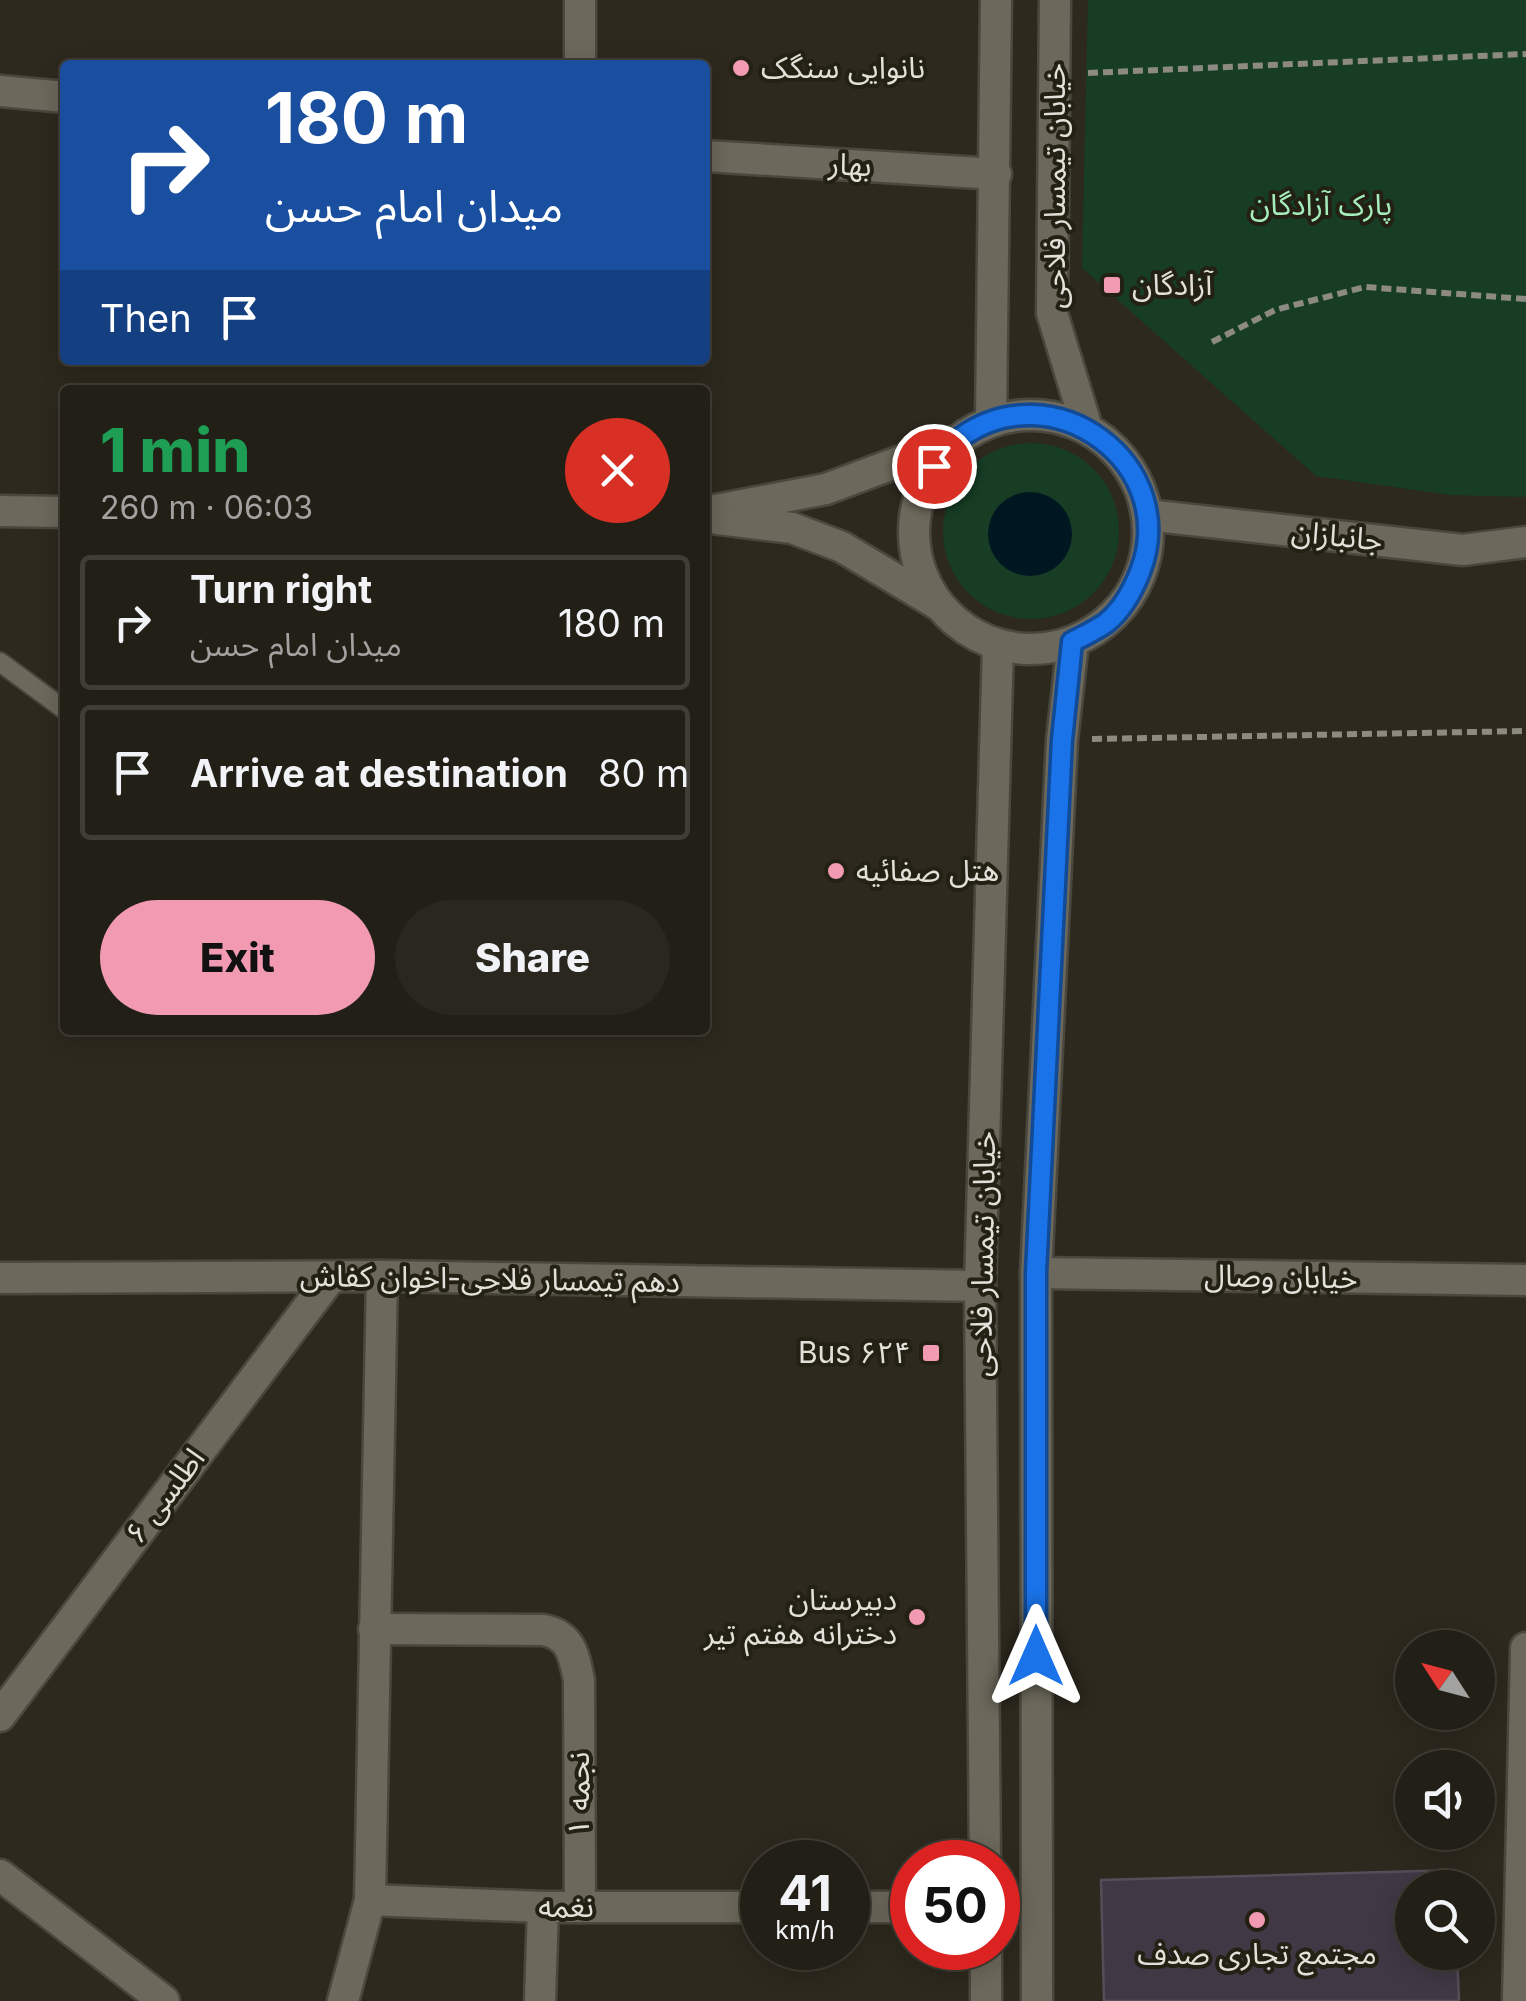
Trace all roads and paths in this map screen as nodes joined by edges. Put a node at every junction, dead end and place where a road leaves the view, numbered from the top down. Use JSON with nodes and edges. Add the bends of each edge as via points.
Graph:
{"nodes":[{"id":1,"x":580,"y":0,"type":"edge"},
{"id":2,"x":996,"y":0,"type":"edge"},
{"id":3,"x":1055,"y":0,"type":"edge"},
{"id":4,"x":1526,"y":54,"type":"edge"},
{"id":5,"x":580,"y":60,"type":"edge"},
{"id":6,"x":1055,"y":75,"type":"junction"},
{"id":7,"x":0,"y":91,"type":"edge"},
{"id":8,"x":60,"y":97,"type":"edge"},
{"id":9,"x":710,"y":156,"type":"edge"},
{"id":10,"x":996,"y":174,"type":"junction"},
{"id":11,"x":1526,"y":299,"type":"edge"},
{"id":12,"x":1212,"y":342,"type":"dead end"},
{"id":13,"x":991,"y":421,"type":"junction"},
{"id":14,"x":1087,"y":428,"type":"junction"},
{"id":15,"x":959,"y":439,"type":"junction"},
{"id":16,"x":0,"y":511,"type":"edge"},
{"id":17,"x":60,"y":512,"type":"edge"},
{"id":18,"x":710,"y":513,"type":"edge"},
{"id":19,"x":710,"y":515,"type":"edge"},
{"id":20,"x":1147,"y":515,"type":"junction"},
{"id":21,"x":1526,"y":542,"type":"edge"},
{"id":22,"x":938,"y":604,"type":"junction"},
{"id":23,"x":1072,"y":642,"type":"junction"},
{"id":24,"x":998,"y":646,"type":"junction"},
{"id":25,"x":0,"y":662,"type":"edge"},
{"id":26,"x":60,"y":706,"type":"edge"},
{"id":27,"x":1526,"y":731,"type":"edge"},
{"id":28,"x":1062,"y":740,"type":"junction"},
{"id":29,"x":1036,"y":1273,"type":"junction"},
{"id":30,"x":382,"y":1276,"type":"junction"},
{"id":31,"x":331,"y":1277,"type":"junction"},
{"id":32,"x":0,"y":1278,"type":"edge"},
{"id":33,"x":1526,"y":1280,"type":"edge"},
{"id":34,"x":980,"y":1286,"type":"junction"},
{"id":35,"x":374,"y":1629,"type":"junction"},
{"id":36,"x":1526,"y":1648,"type":"edge"},
{"id":37,"x":0,"y":1716,"type":"edge"},
{"id":38,"x":985,"y":1840,"type":"edge"},
{"id":39,"x":0,"y":1875,"type":"edge"},
{"id":40,"x":370,"y":1900,"type":"junction"},
{"id":41,"x":543,"y":1907,"type":"junction"},
{"id":42,"x":580,"y":1907,"type":"junction"},
{"id":43,"x":740,"y":1907,"type":"edge"},
{"id":44,"x":986,"y":1970,"type":"edge"},
{"id":45,"x":164,"y":2001,"type":"edge"},
{"id":46,"x":343,"y":2001,"type":"edge"},
{"id":47,"x":540,"y":2001,"type":"edge"},
{"id":48,"x":986,"y":2001,"type":"edge"},
{"id":49,"x":1037,"y":2001,"type":"edge"},
{"id":50,"x":1518,"y":2001,"type":"edge"}],
"edges":[{"from":1,"to":5,"type":"street"},
{"from":2,"to":10,"type":"street","name":"خیابان تیمسار فلاحی"},
{"from":3,"to":6,"type":"street","name":"خیابان تیمسار فلاحی"},
{"from":4,"to":6,"type":"path"},
{"from":6,"to":14,"type":"street","name":"خیابان تیمسار فلاحی","via":[[1052,313]]},
{"from":7,"to":8,"type":"street"},
{"from":9,"to":10,"type":"street","name":"بهار"},
{"from":10,"to":13,"type":"street","name":"خیابان تیمسار فلاحی"},
{"from":11,"to":12,"type":"path","via":[[1365,287],[1275,310]]},
{"from":13,"to":14,"type":"street","via":[[1028,414]]},
{"from":13,"to":15,"type":"street"},
{"from":14,"to":20,"type":"street","via":[[1112,446],[1136,478]]},
{"from":15,"to":18,"type":"street","via":[[826,489]]},
{"from":15,"to":22,"type":"street","via":[[934,466],[915,518],[920,572]]},
{"from":16,"to":17,"type":"street"},
{"from":19,"to":22,"type":"street","via":[[792,528],[842,547]]},
{"from":20,"to":21,"type":"street","name":"جانبازان","via":[[1463,550]]},
{"from":20,"to":23,"type":"street","via":[[1146,555],[1132,592],[1107,622]]},
{"from":22,"to":24,"type":"street","via":[[964,630]]},
{"from":23,"to":24,"type":"street","via":[[1034,650]]},
{"from":23,"to":28,"type":"street","name":"خیابان تیمسار فلاحی"},
{"from":24,"to":34,"type":"street","name":"خیابان تیمسار فلاحی"},
{"from":25,"to":26,"type":"lane"},
{"from":27,"to":28,"type":"path"},
{"from":28,"to":29,"type":"street","name":"خیابان تیمسار فلاحی"},
{"from":29,"to":33,"type":"street","name":"خیابان وصال"},
{"from":29,"to":49,"type":"street","name":"خیابان تیمسار فلاحی"},
{"from":30,"to":31,"type":"street","name":"دهم تیمسار فلاحی-اخوان کفاش"},
{"from":30,"to":34,"type":"street","name":"دهم تیمسار فلاحی-اخوان کفاش"},
{"from":30,"to":35,"type":"street"},
{"from":31,"to":32,"type":"street","name":"دهم تیمسار فلاحی-اخوان کفاش"},
{"from":31,"to":37,"type":"street","name":"اطلسی ۶"},
{"from":34,"to":38,"type":"street","name":"خیابان تیمسار فلاحی"},
{"from":35,"to":40,"type":"street"},
{"from":35,"to":42,"type":"street","name":"نجمه ۱","via":[[555,1632],[572,1649],[579,1680]]},
{"from":36,"to":50,"type":"street"},
{"from":39,"to":45,"type":"street"},
{"from":40,"to":41,"type":"street","name":"نغمه"},
{"from":40,"to":46,"type":"street"},
{"from":41,"to":42,"type":"street","name":"نغمه"},
{"from":41,"to":47,"type":"street"},
{"from":42,"to":43,"type":"street","name":"نغمه"},
{"from":44,"to":48,"type":"street"}]}
